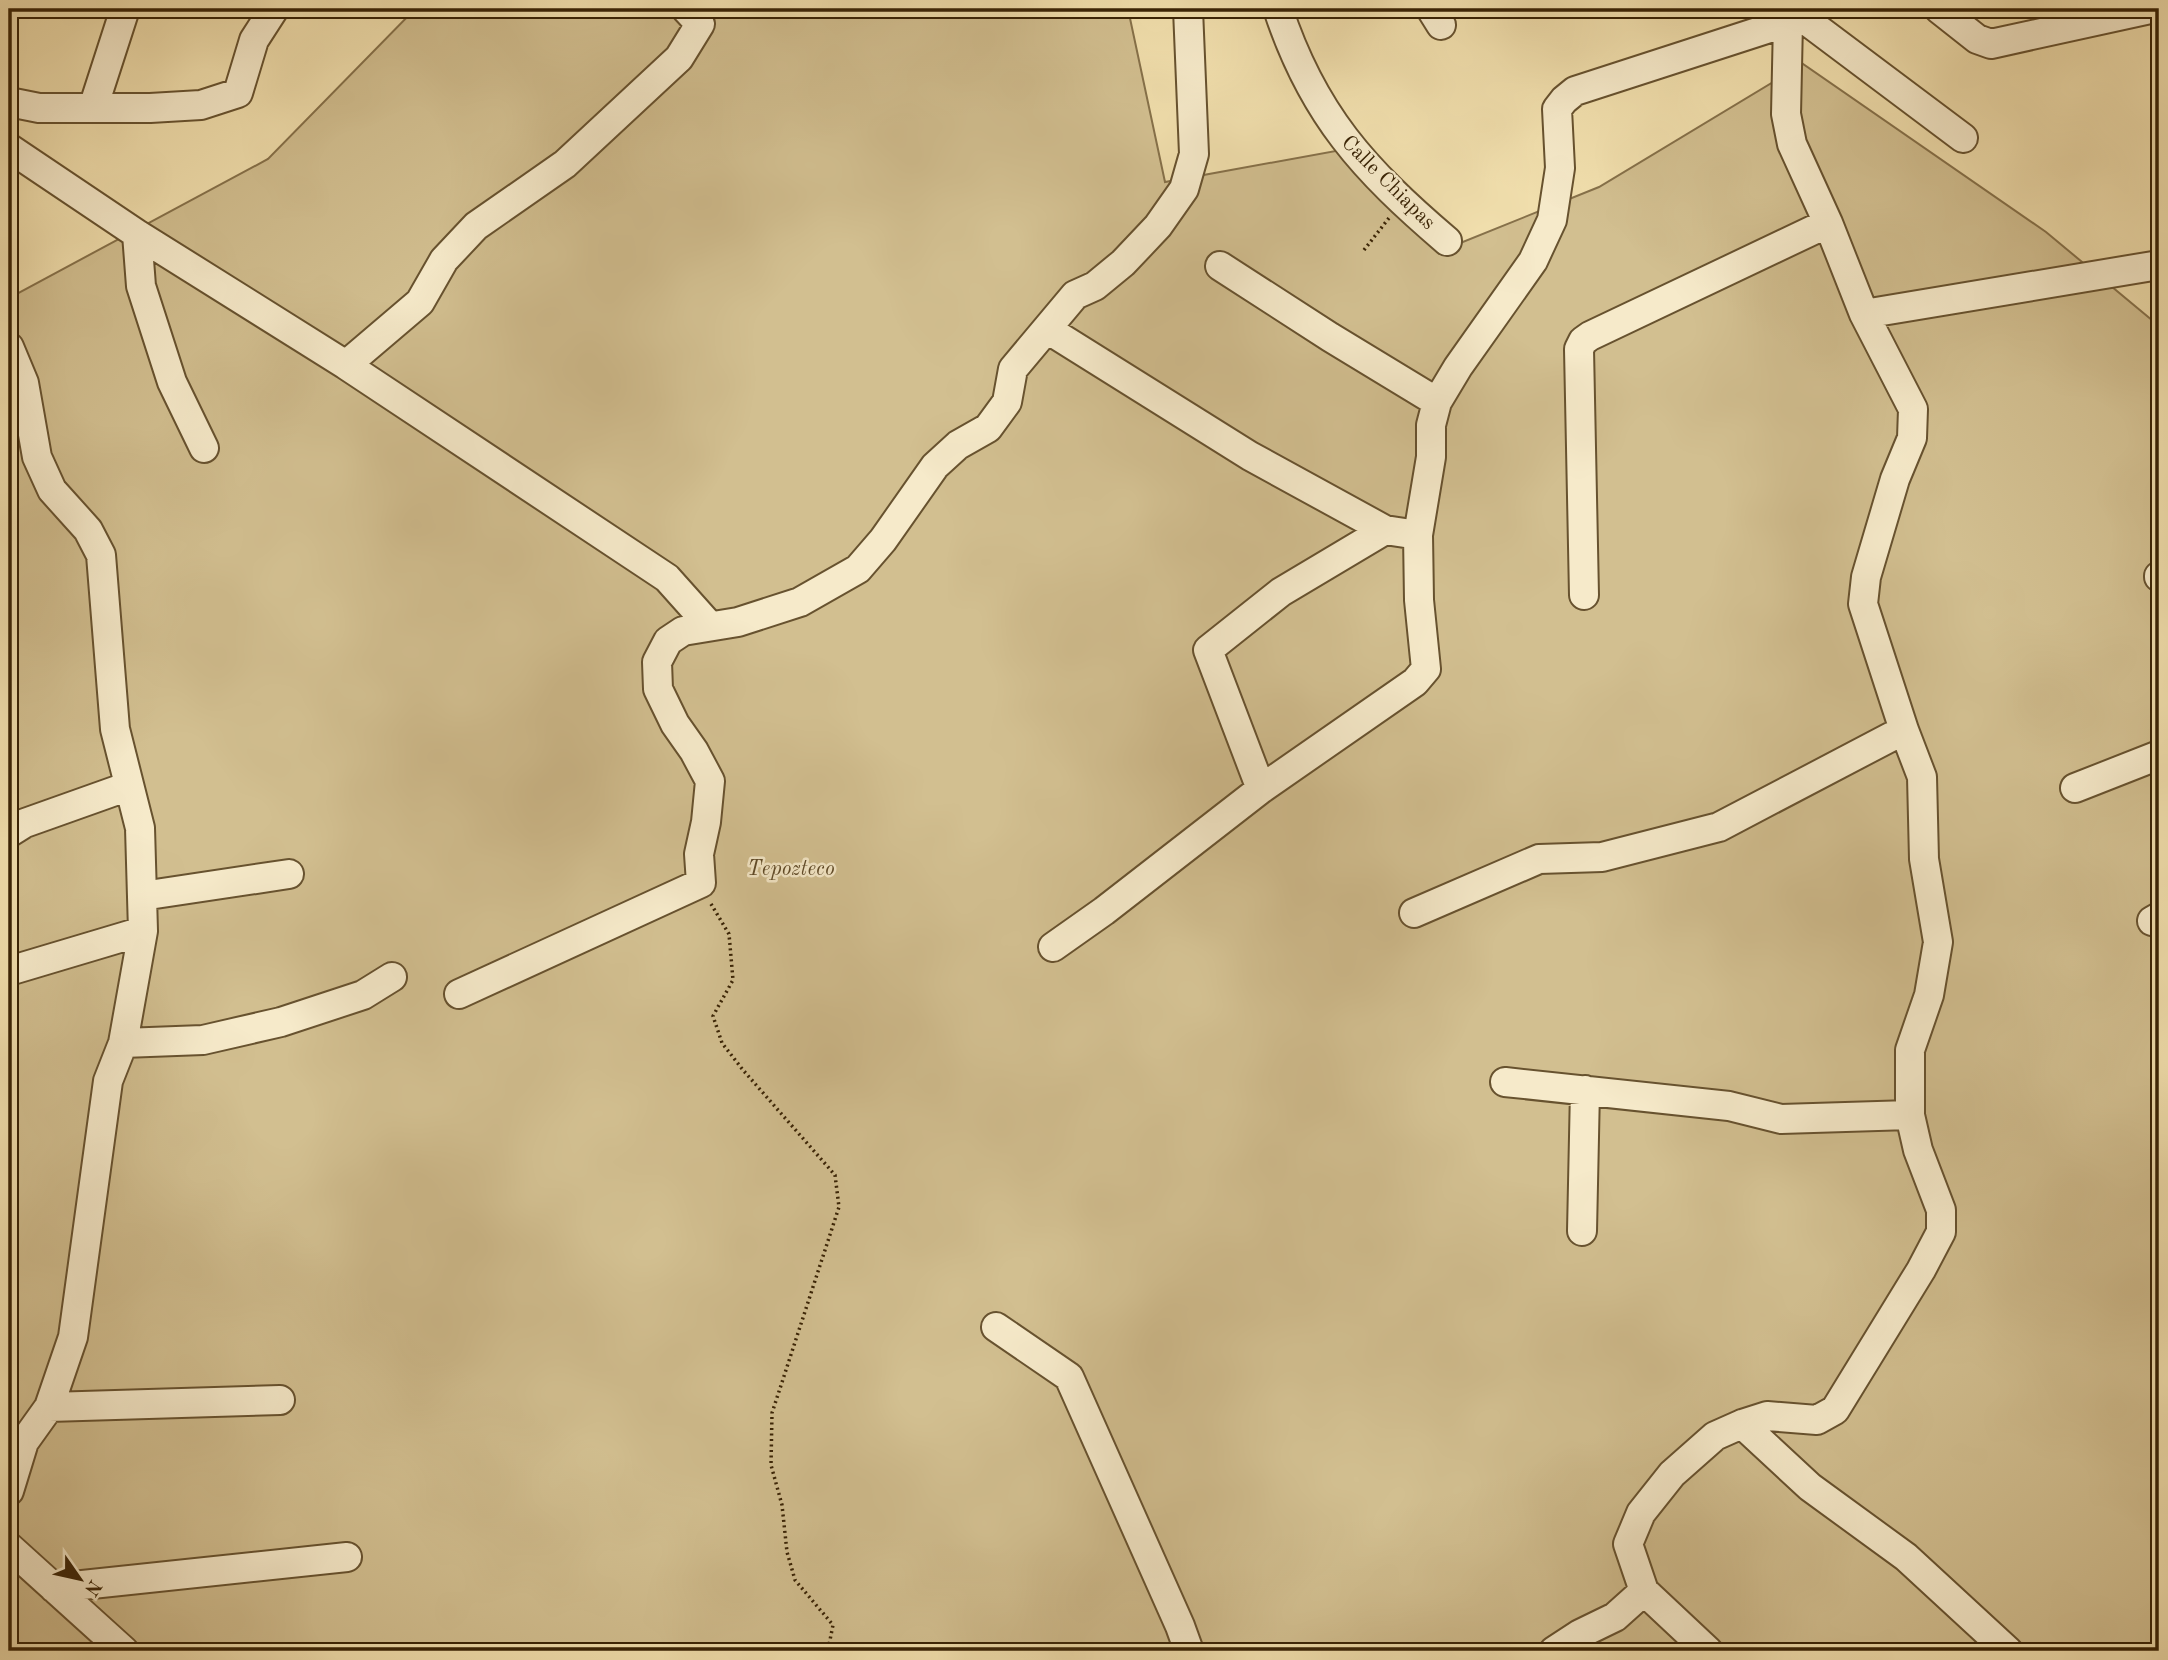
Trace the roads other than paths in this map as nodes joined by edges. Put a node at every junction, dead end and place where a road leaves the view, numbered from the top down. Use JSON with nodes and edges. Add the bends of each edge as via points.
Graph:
{"nodes":[{"id":1,"x":125,"y":9,"type":"edge"},
{"id":2,"x":274,"y":9,"type":"edge"},
{"id":3,"x":687,"y":9,"type":"edge"},
{"id":4,"x":1188,"y":9,"type":"edge"},
{"id":5,"x":1278,"y":9,"type":"edge"},
{"id":6,"x":1939,"y":9,"type":"edge"},
{"id":7,"x":2150,"y":9,"type":"edge"},
{"id":8,"x":1788,"y":13,"type":"edge"},
{"id":9,"x":9,"y":102,"type":"edge"},
{"id":10,"x":93,"y":108,"type":"junction"},
{"id":11,"x":1964,"y":138,"type":"dead end"},
{"id":12,"x":9,"y":148,"type":"edge"},
{"id":13,"x":1828,"y":223,"type":"junction"},
{"id":14,"x":138,"y":234,"type":"junction"},
{"id":15,"x":1447,"y":241,"type":"dead end"},
{"id":16,"x":2159,"y":265,"type":"edge"},
{"id":17,"x":1220,"y":266,"type":"dead end"},
{"id":18,"x":1864,"y":314,"type":"junction"},
{"id":19,"x":1047,"y":329,"type":"junction"},
{"id":20,"x":9,"y":347,"type":"edge"},
{"id":21,"x":346,"y":365,"type":"junction"},
{"id":22,"x":1437,"y":402,"type":"junction"},
{"id":23,"x":204,"y":449,"type":"dead end"},
{"id":24,"x":1385,"y":530,"type":"junction"},
{"id":25,"x":1418,"y":535,"type":"junction"},
{"id":26,"x":1584,"y":595,"type":"dead end"},
{"id":27,"x":709,"y":625,"type":"junction"},
{"id":28,"x":1904,"y":730,"type":"junction"},
{"id":29,"x":2159,"y":755,"type":"edge"},
{"id":30,"x":129,"y":786,"type":"junction"},
{"id":31,"x":2075,"y":788,"type":"dead end"},
{"id":32,"x":1261,"y":789,"type":"junction"},
{"id":33,"x":9,"y":832,"type":"edge"},
{"id":34,"x":289,"y":874,"type":"dead end"},
{"id":35,"x":142,"y":896,"type":"junction"},
{"id":36,"x":1413,"y":913,"type":"dead end"},
{"id":37,"x":143,"y":931,"type":"junction"},
{"id":38,"x":1053,"y":947,"type":"dead end"},
{"id":39,"x":9,"y":971,"type":"edge"},
{"id":40,"x":393,"y":977,"type":"dead end"},
{"id":41,"x":459,"y":994,"type":"dead end"},
{"id":42,"x":122,"y":1043,"type":"junction"},
{"id":43,"x":1505,"y":1082,"type":"dead end"},
{"id":44,"x":1585,"y":1090,"type":"junction"},
{"id":45,"x":1910,"y":1115,"type":"junction"},
{"id":46,"x":1582,"y":1231,"type":"dead end"},
{"id":47,"x":996,"y":1327,"type":"dead end"},
{"id":48,"x":280,"y":1400,"type":"dead end"},
{"id":49,"x":49,"y":1407,"type":"junction"},
{"id":50,"x":1742,"y":1424,"type":"junction"},
{"id":51,"x":9,"y":1491,"type":"edge"},
{"id":52,"x":9,"y":1547,"type":"edge"},
{"id":53,"x":347,"y":1557,"type":"dead end"},
{"id":54,"x":54,"y":1588,"type":"junction"},
{"id":55,"x":1644,"y":1591,"type":"junction"},
{"id":56,"x":124,"y":1651,"type":"edge"},
{"id":57,"x":1189,"y":1651,"type":"edge"},
{"id":58,"x":1554,"y":1651,"type":"edge"},
{"id":59,"x":1708,"y":1651,"type":"edge"},
{"id":60,"x":2008,"y":1651,"type":"edge"}],
"edges":[{"from":1,"to":10,"type":"street"},
{"from":2,"to":10,"type":"street","via":[[254,40],[238,93],[201,105]]},
{"from":3,"to":21,"type":"street","via":[[700,24],[680,58],[565,164],[476,226],[444,260],[420,302]]},
{"from":4,"to":19,"type":"street","via":[[1194,154],[1184,189],[1123,263],[1095,286],[1075,295]]},
{"from":5,"to":15,"type":"street","name":"Calle Chiapas","via":[[1304,75],[1335,128],[1365,166]]},
{"from":6,"to":7,"type":"street","via":[[1977,39],[1991,44]]},
{"from":8,"to":11,"type":"street"},
{"from":8,"to":13,"type":"street","via":[[1786,114],[1791,144]]},
{"from":8,"to":22,"type":"street","via":[[1564,100],[1557,109],[1560,168],[1552,220],[1533,261]]},
{"from":9,"to":10,"type":"street","via":[[39,108]]},
{"from":12,"to":14,"type":"street"},
{"from":13,"to":18,"type":"street"},
{"from":13,"to":26,"type":"street","via":[[1583,341]]},
{"from":14,"to":21,"type":"street"},
{"from":14,"to":23,"type":"street","via":[[141,286],[172,382]]},
{"from":16,"to":18,"type":"street"},
{"from":17,"to":22,"type":"street"},
{"from":18,"to":28,"type":"street","via":[[1913,409],[1912,438],[1866,577],[1863,604]]},
{"from":19,"to":24,"type":"street","via":[[1250,456]]},
{"from":19,"to":27,"type":"street","via":[[1013,369],[1007,402],[988,428],[958,445],[936,466],[858,569],[800,602],[738,622]]},
{"from":20,"to":30,"type":"street","via":[[24,383],[37,457],[52,490],[88,530],[102,555],[115,729]]},
{"from":21,"to":27,"type":"street","via":[[667,578]]},
{"from":22,"to":25,"type":"street"},
{"from":24,"to":25,"type":"street"},
{"from":24,"to":32,"type":"street","via":[[1281,592],[1208,650]]},
{"from":25,"to":32,"type":"street","via":[[1426,669],[1415,682]]},
{"from":27,"to":41,"type":"street","via":[[683,631],[668,641],[657,662],[658,689],[710,781],[699,854],[701,883]]},
{"from":28,"to":36,"type":"street","via":[[1720,827],[1602,857],[1539,859]]},
{"from":28,"to":45,"type":"street","via":[[1922,776],[1924,859],[1938,942],[1929,995],[1910,1049]]},
{"from":29,"to":31,"type":"street"},
{"from":30,"to":33,"type":"street"},
{"from":30,"to":35,"type":"street","via":[[139,828]]},
{"from":32,"to":38,"type":"street"},
{"from":34,"to":35,"type":"street"},
{"from":35,"to":37,"type":"street"},
{"from":37,"to":39,"type":"street"},
{"from":37,"to":42,"type":"street"},
{"from":40,"to":42,"type":"street","via":[[363,995],[281,1022],[203,1040]]},
{"from":42,"to":49,"type":"street","via":[[108,1081],[73,1337]]},
{"from":43,"to":44,"type":"street"},
{"from":44,"to":45,"type":"street","via":[[1729,1106],[1781,1119]]},
{"from":44,"to":46,"type":"street"},
{"from":45,"to":50,"type":"street","via":[[1941,1210],[1941,1232],[1921,1270],[1835,1410],[1817,1420],[1767,1416]]},
{"from":47,"to":57,"type":"street","via":[[1069,1377]]},
{"from":48,"to":49,"type":"street"},
{"from":49,"to":51,"type":"street","via":[[24,1441]]},
{"from":50,"to":55,"type":"street","via":[[1715,1436],[1672,1474],[1641,1513],[1628,1544]]},
{"from":50,"to":60,"type":"street","via":[[1810,1487],[1906,1558]]},
{"from":52,"to":54,"type":"street"},
{"from":53,"to":54,"type":"street"},
{"from":54,"to":56,"type":"street"},
{"from":55,"to":58,"type":"street","via":[[1615,1617]]},
{"from":55,"to":59,"type":"street"}]}
